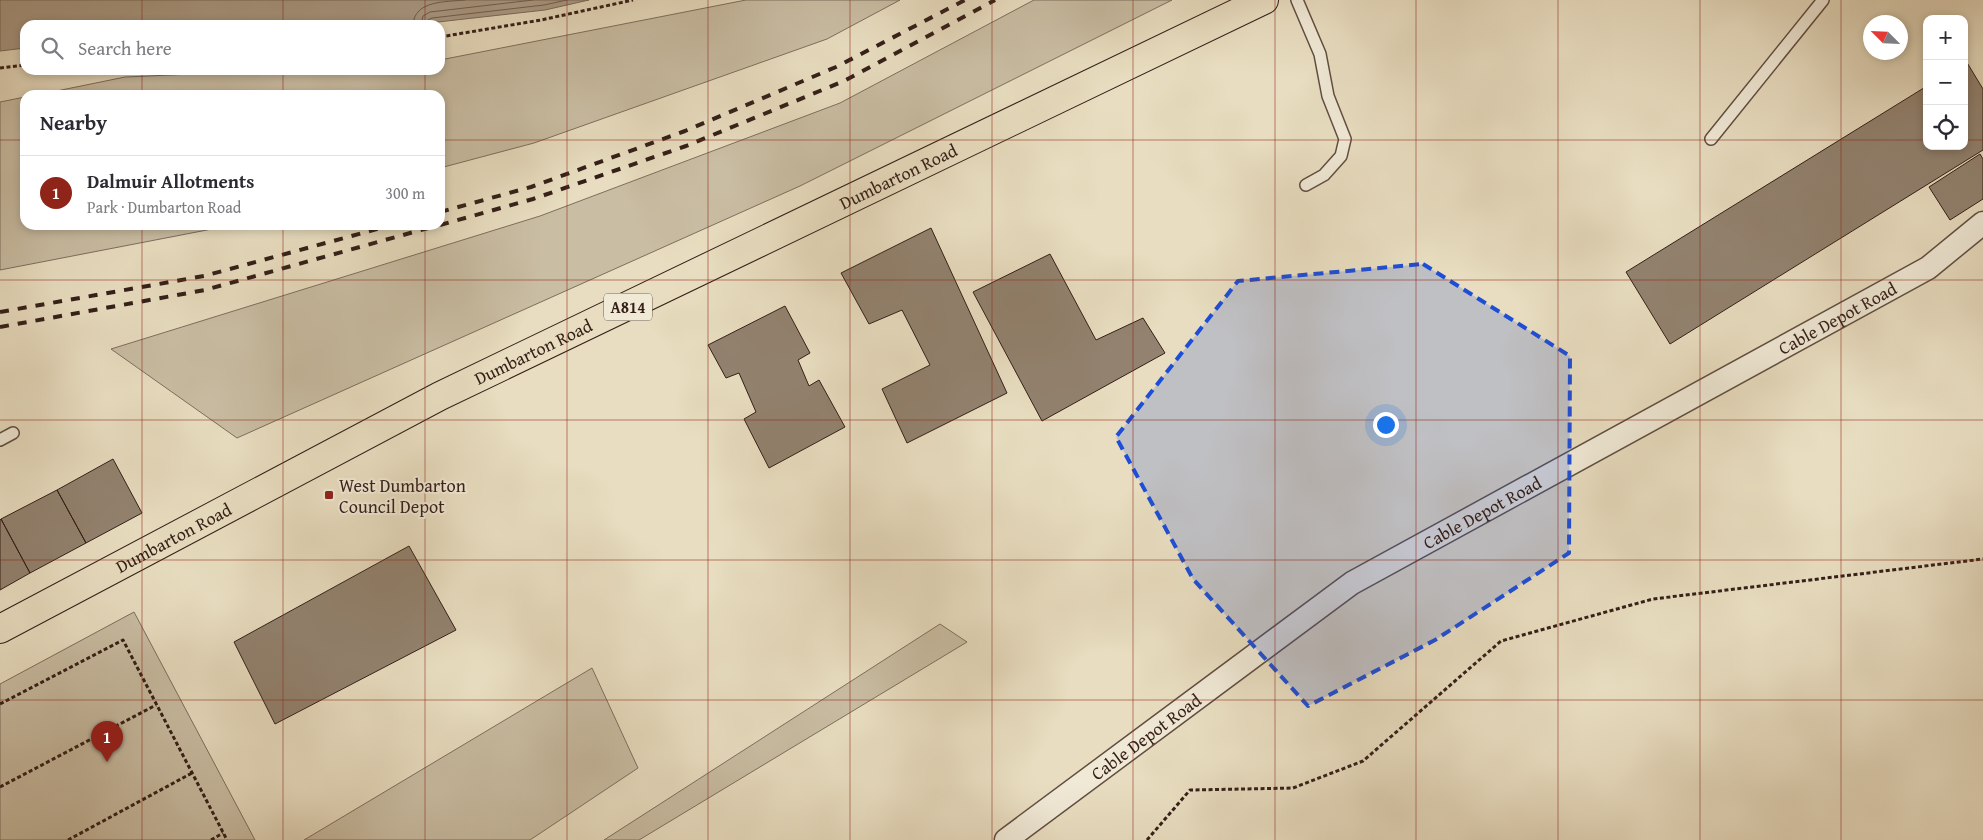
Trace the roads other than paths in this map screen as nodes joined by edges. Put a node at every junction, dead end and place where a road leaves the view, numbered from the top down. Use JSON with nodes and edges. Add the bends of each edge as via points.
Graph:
{"nodes":[{"id":1,"x":1264,"y":0,"type":"edge"},
{"id":2,"x":1297,"y":0,"type":"edge"},
{"id":3,"x":1823,"y":0,"type":"edge"},
{"id":4,"x":1712,"y":138,"type":"dead end"},
{"id":5,"x":1306,"y":185,"type":"dead end"},
{"id":6,"x":1983,"y":223,"type":"edge"},
{"id":7,"x":13,"y":433,"type":"dead end"},
{"id":8,"x":0,"y":440,"type":"edge"},
{"id":9,"x":0,"y":629,"type":"edge"},
{"id":10,"x":1006,"y":840,"type":"edge"}],
"edges":[{"from":1,"to":9,"type":"main road","name":"Dumbarton Road","number":"A814","via":[[440,396]]},
{"from":2,"to":5,"type":"lane","via":[[1320,54],[1328,96],[1345,139],[1341,156],[1324,175]]},
{"from":3,"to":4,"type":"lane"},
{"from":6,"to":10,"type":"street","name":"Cable Depot Road","via":[[1928,268],[1352,583]]},
{"from":7,"to":8,"type":"lane"}]}
